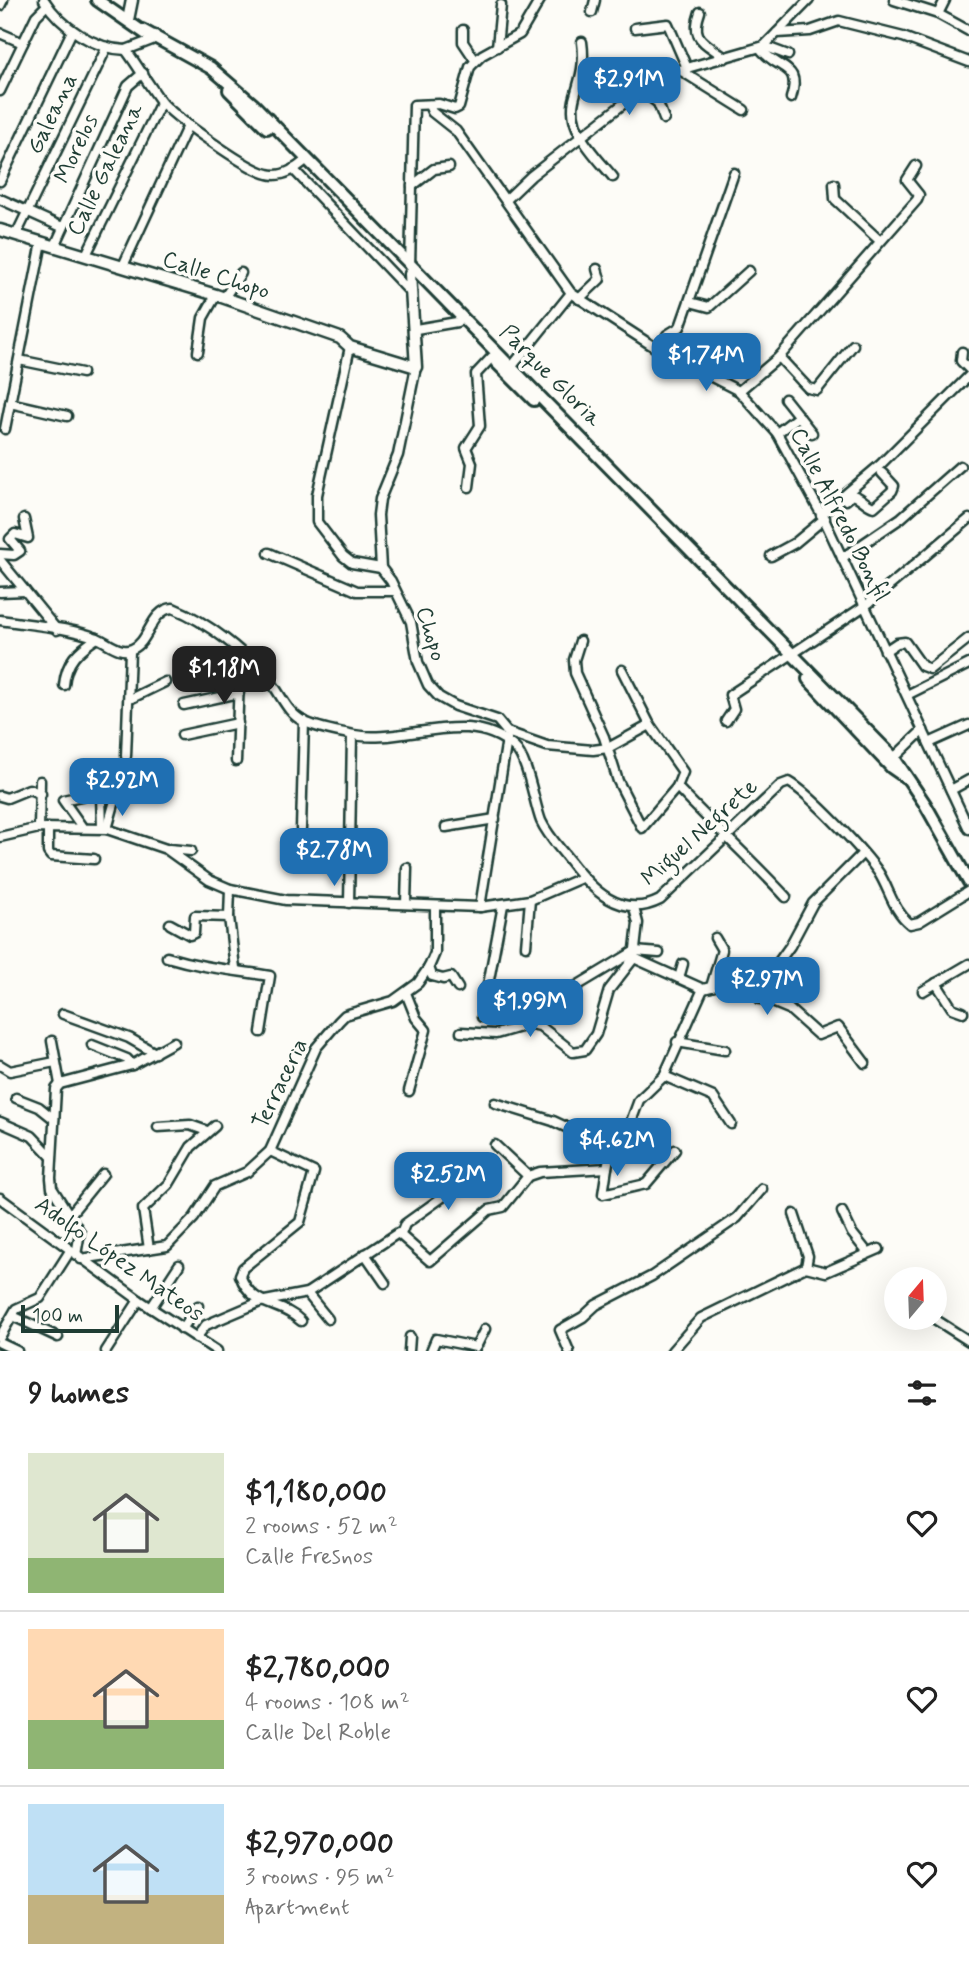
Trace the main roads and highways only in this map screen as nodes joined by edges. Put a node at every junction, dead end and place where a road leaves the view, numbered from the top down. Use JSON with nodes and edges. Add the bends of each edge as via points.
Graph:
{"nodes":[{"id":1,"x":97,"y":0,"type":"edge"},
{"id":2,"x":410,"y":269,"type":"junction"},
{"id":3,"x":509,"y":370,"type":"junction"},
{"id":4,"x":847,"y":715,"type":"junction"},
{"id":5,"x":907,"y":778,"type":"junction"},
{"id":6,"x":969,"y":882,"type":"edge"}],
"edges":[{"from":1,"to":2,"type":"main road","name":"Parque Gloria","via":[[228,90]]},
{"from":2,"to":3,"type":"main road","name":"Parque Gloria"},
{"from":2,"to":3,"type":"main road","name":"Parque Gloria","via":[[457,322]]},
{"from":3,"to":4,"type":"main road","name":"Parque Gloria"},
{"from":4,"to":5,"type":"main road","name":"Parque Gloria"},
{"from":4,"to":5,"type":"main road","name":"Parque Gloria","via":[[894,758]]},
{"from":5,"to":6,"type":"main road","name":"Parque Gloria"}]}
